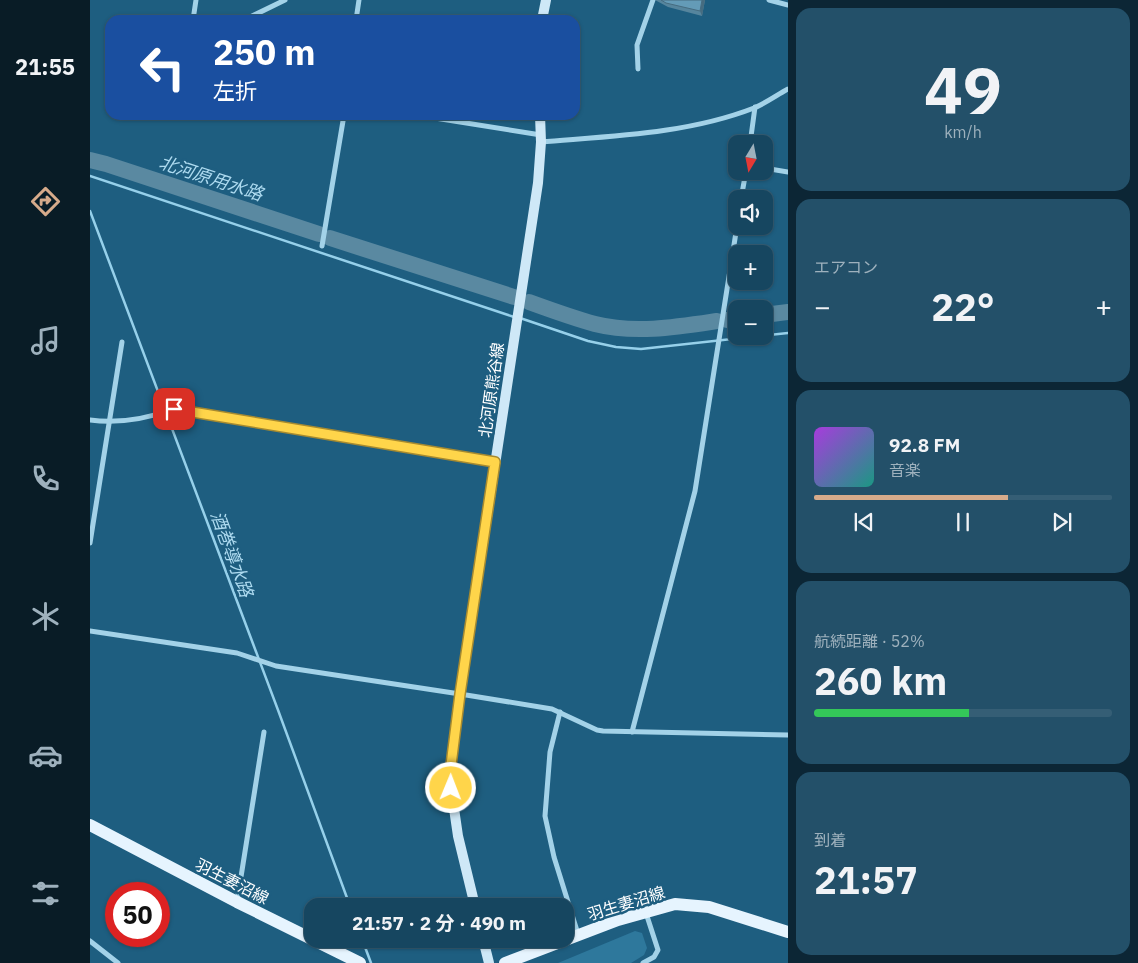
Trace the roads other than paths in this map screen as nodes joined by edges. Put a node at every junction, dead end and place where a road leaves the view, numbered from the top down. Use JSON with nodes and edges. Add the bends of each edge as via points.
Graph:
{"nodes":[{"id":1,"x":196,"y":0,"type":"edge"},
{"id":2,"x":285,"y":0,"type":"edge"},
{"id":3,"x":359,"y":0,"type":"edge"},
{"id":4,"x":546,"y":0,"type":"edge"},
{"id":5,"x":653,"y":0,"type":"edge"},
{"id":6,"x":769,"y":0,"type":"edge"},
{"id":7,"x":788,"y":5,"type":"edge"},
{"id":8,"x":194,"y":15,"type":"edge"},
{"id":9,"x":251,"y":15,"type":"edge"},
{"id":10,"x":357,"y":15,"type":"edge"},
{"id":11,"x":543,"y":15,"type":"edge"},
{"id":12,"x":638,"y":69,"type":"dead end"},
{"id":13,"x":788,"y":90,"type":"edge"},
{"id":14,"x":755,"y":107,"type":"junction"},
{"id":15,"x":343,"y":120,"type":"edge"},
{"id":16,"x":442,"y":120,"type":"edge"},
{"id":17,"x":540,"y":120,"type":"edge"},
{"id":18,"x":751,"y":135,"type":"edge"},
{"id":19,"x":541,"y":139,"type":"junction"},
{"id":20,"x":773,"y":170,"type":"edge"},
{"id":21,"x":788,"y":172,"type":"edge"},
{"id":22,"x":736,"y":235,"type":"edge"},
{"id":23,"x":322,"y":246,"type":"dead end"},
{"id":24,"x":122,"y":342,"type":"dead end"},
{"id":25,"x":90,"y":420,"type":"edge"},
{"id":26,"x":108,"y":423,"type":"junction"},
{"id":27,"x":495,"y":462,"type":"junction"},
{"id":28,"x":90,"y":543,"type":"edge"},
{"id":29,"x":90,"y":630,"type":"edge"},
{"id":30,"x":460,"y":694,"type":"junction"},
{"id":31,"x":560,"y":712,"type":"junction"},
{"id":32,"x":264,"y":732,"type":"dead end"},
{"id":33,"x":632,"y":732,"type":"junction"},
{"id":34,"x":788,"y":735,"type":"edge"},
{"id":35,"x":90,"y":825,"type":"edge"},
{"id":36,"x":473,"y":898,"type":"edge"},
{"id":37,"x":237,"y":902,"type":"junction"},
{"id":38,"x":646,"y":912,"type":"junction"},
{"id":39,"x":788,"y":932,"type":"edge"},
{"id":40,"x":578,"y":934,"type":"junction"},
{"id":41,"x":90,"y":941,"type":"edge"},
{"id":42,"x":485,"y":948,"type":"edge"},
{"id":43,"x":118,"y":963,"type":"edge"},
{"id":44,"x":360,"y":963,"type":"edge"},
{"id":45,"x":489,"y":963,"type":"edge"},
{"id":46,"x":505,"y":963,"type":"edge"},
{"id":47,"x":643,"y":963,"type":"edge"}],
"edges":[{"from":1,"to":8,"type":"street"},
{"from":2,"to":9,"type":"street"},
{"from":3,"to":10,"type":"street"},
{"from":4,"to":11,"type":"main road"},
{"from":5,"to":12,"type":"street","via":[[637,44]]},
{"from":6,"to":7,"type":"street"},
{"from":13,"to":14,"type":"street"},
{"from":14,"to":18,"type":"street"},
{"from":14,"to":19,"type":"street","via":[[723,118],[654,132]]},
{"from":15,"to":23,"type":"street"},
{"from":16,"to":19,"type":"street"},
{"from":17,"to":19,"type":"main road","name":"北河原熊谷線"},
{"from":19,"to":27,"type":"main road","name":"北河原熊谷線","via":[[538,183]]},
{"from":20,"to":21,"type":"street"},
{"from":22,"to":33,"type":"street","via":[[695,491]]},
{"from":24,"to":26,"type":"street"},
{"from":25,"to":26,"type":"street"},
{"from":26,"to":27,"type":"street","via":[[148,418],[174,409]]},
{"from":26,"to":28,"type":"street"},
{"from":27,"to":30,"type":"main road","name":"北河原熊谷線"},
{"from":29,"to":30,"type":"street","via":[[237,653],[276,666]]},
{"from":30,"to":31,"type":"street"},
{"from":30,"to":36,"type":"main road","name":"北河原熊谷線","via":[[451,788],[458,836]]},
{"from":31,"to":33,"type":"street","via":[[597,730]]},
{"from":31,"to":40,"type":"street","via":[[550,752],[545,816]]},
{"from":32,"to":37,"type":"street"},
{"from":33,"to":34,"type":"street"},
{"from":35,"to":37,"type":"main road","name":"羽生妻沼線"},
{"from":37,"to":44,"type":"main road","name":"羽生妻沼線"},
{"from":38,"to":39,"type":"main road","name":"羽生妻沼線","via":[[675,904],[709,907]]},
{"from":38,"to":40,"type":"main road","name":"羽生妻沼線"},
{"from":38,"to":47,"type":"street","via":[[658,950],[654,957]]},
{"from":40,"to":46,"type":"main road","name":"羽生妻沼線"},
{"from":41,"to":43,"type":"street"},
{"from":42,"to":45,"type":"main road"}]}
